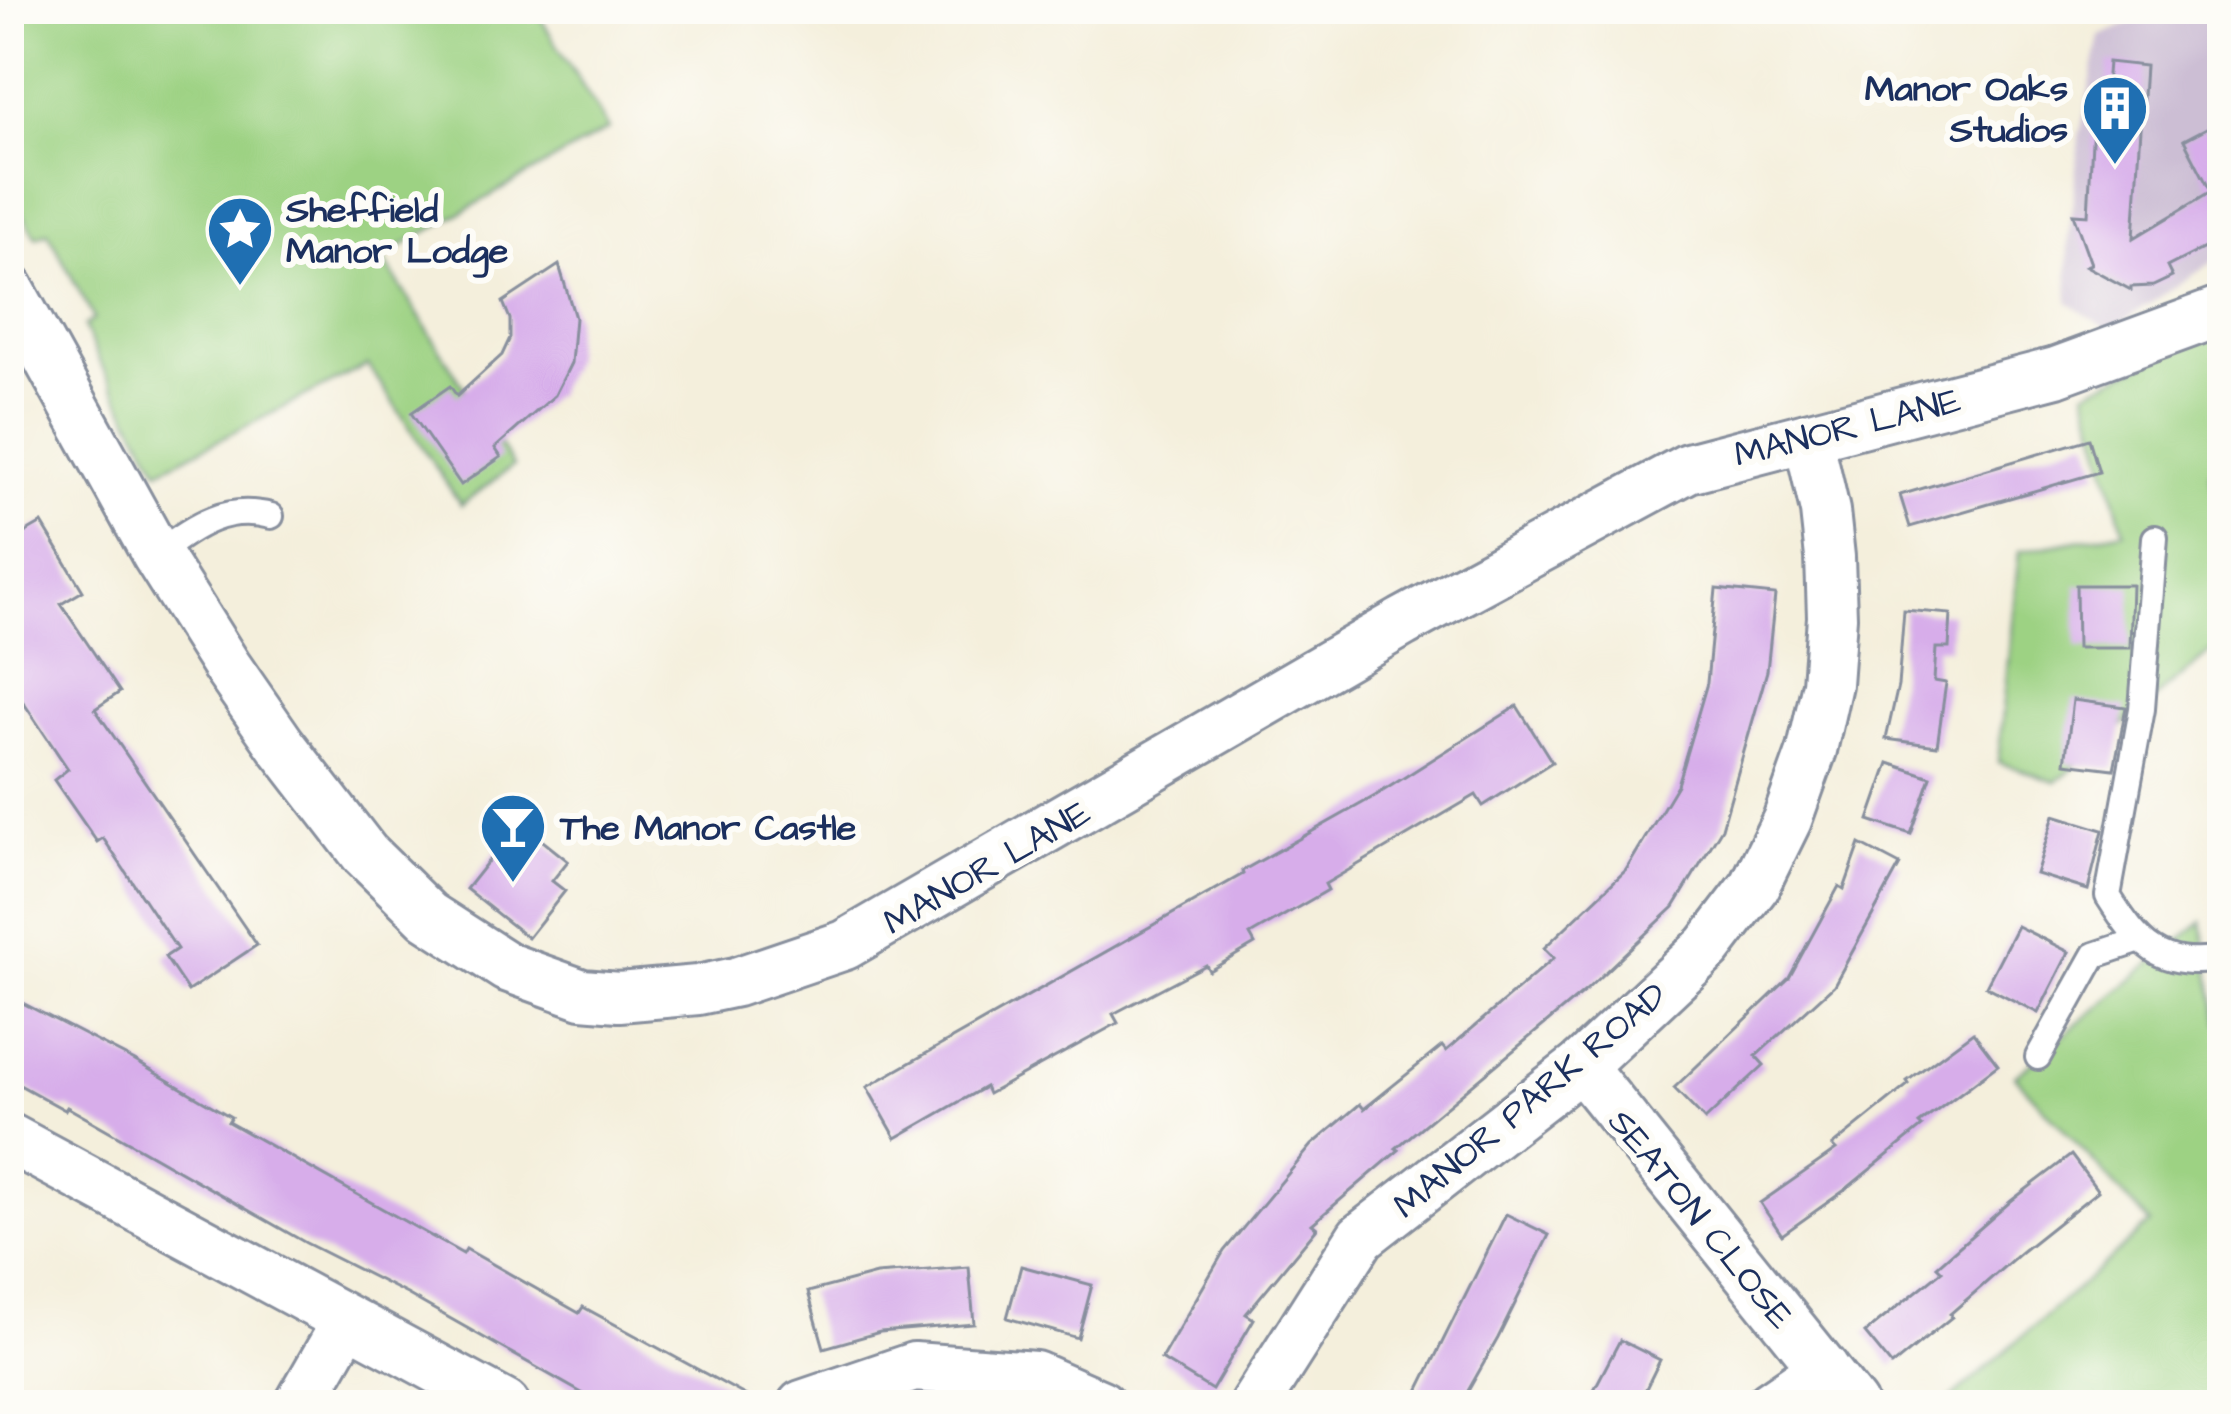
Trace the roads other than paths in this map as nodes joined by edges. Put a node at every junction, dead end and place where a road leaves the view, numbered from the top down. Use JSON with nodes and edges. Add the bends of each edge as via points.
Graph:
{"nodes":[{"id":1,"x":9,"y":288,"type":"edge"},
{"id":2,"x":2222,"y":311,"type":"edge"},
{"id":3,"x":1808,"y":437,"type":"junction"},
{"id":4,"x":271,"y":516,"type":"dead end"},
{"id":5,"x":2155,"y":538,"type":"dead end"},
{"id":6,"x":156,"y":554,"type":"junction"},
{"id":7,"x":2137,"y":940,"type":"junction"},
{"id":8,"x":2222,"y":959,"type":"edge"},
{"id":9,"x":2038,"y":1057,"type":"dead end"},
{"id":10,"x":1581,"y":1066,"type":"junction"},
{"id":11,"x":9,"y":1138,"type":"edge"},
{"id":12,"x":347,"y":1322,"type":"junction"},
{"id":13,"x":1839,"y":1387,"type":"edge"},
{"id":14,"x":299,"y":1405,"type":"edge"},
{"id":15,"x":505,"y":1405,"type":"edge"},
{"id":16,"x":802,"y":1405,"type":"edge"},
{"id":17,"x":1102,"y":1405,"type":"edge"},
{"id":18,"x":1254,"y":1405,"type":"edge"},
{"id":19,"x":1770,"y":1405,"type":"edge"}],
"edges":[{"from":1,"to":6,"type":"street","name":"MANOR LANE"},
{"from":2,"to":3,"type":"street","name":"MANOR LANE","via":[[2056,372]]},
{"from":3,"to":6,"type":"street","name":"MANOR LANE","via":[[1688,468],[1403,622],[845,945],[736,982],[619,997],[582,994],[507,968],[401,891],[281,745]]},
{"from":3,"to":10,"type":"street","name":"MANOR PARK ROAD","via":[[1825,511],[1832,617],[1827,684],[1787,820],[1754,887],[1708,947]]},
{"from":4,"to":6,"type":"lane","via":[[247,510],[210,517]]},
{"from":5,"to":7,"type":"lane","via":[[2142,709],[2108,896]]},
{"from":7,"to":8,"type":"lane","via":[[2188,965]]},
{"from":7,"to":9,"type":"lane","via":[[2095,955]]},
{"from":10,"to":13,"type":"street","name":"SEATON CLOSE"},
{"from":10,"to":18,"type":"street","name":"MANOR PARK ROAD","via":[[1361,1237]]},
{"from":11,"to":12,"type":"street"},
{"from":12,"to":14,"type":"street"},
{"from":12,"to":15,"type":"street"},
{"from":13,"to":19,"type":"street","name":"SEATON CLOSE"},
{"from":16,"to":17,"type":"street","via":[[914,1367],[1035,1376]]}]}
